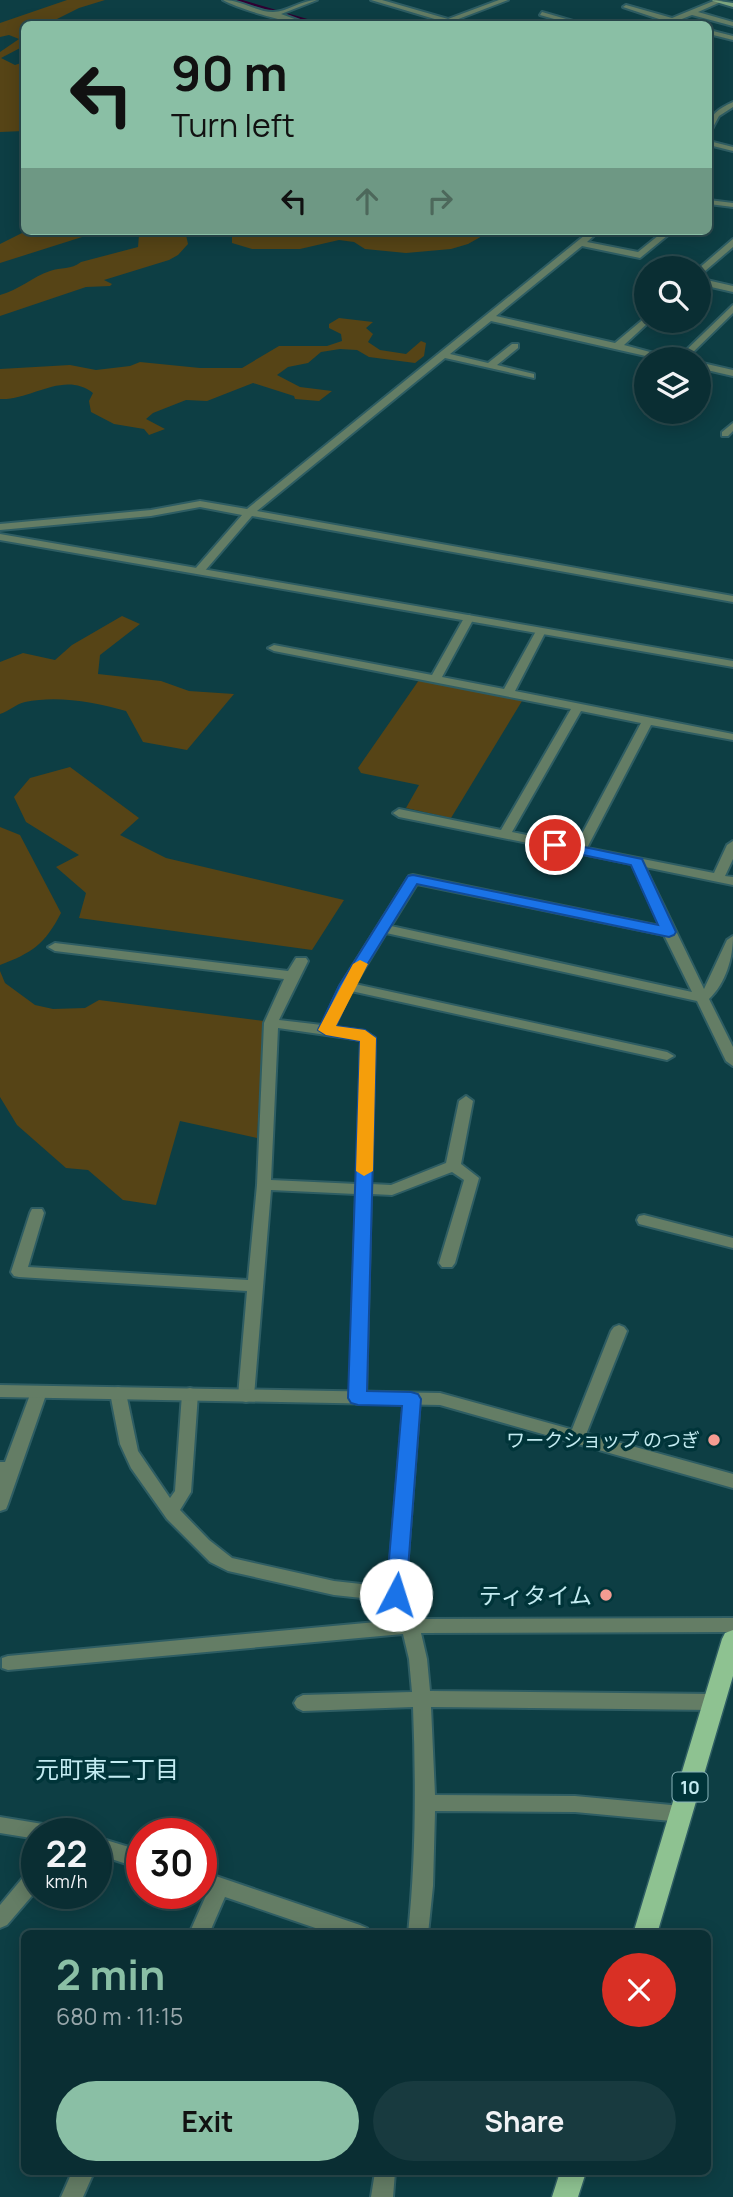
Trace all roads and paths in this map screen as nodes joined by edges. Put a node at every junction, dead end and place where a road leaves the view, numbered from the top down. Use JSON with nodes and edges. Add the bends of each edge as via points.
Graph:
{"nodes":[{"id":1,"x":226,"y":0,"type":"edge"},
{"id":2,"x":314,"y":0,"type":"edge"},
{"id":3,"x":374,"y":0,"type":"edge"},
{"id":4,"x":413,"y":0,"type":"edge"},
{"id":5,"x":483,"y":0,"type":"edge"},
{"id":6,"x":505,"y":0,"type":"edge"},
{"id":7,"x":718,"y":1,"type":"edge"},
{"id":8,"x":495,"y":4,"type":"junction"},
{"id":9,"x":733,"y":5,"type":"edge"},
{"id":10,"x":396,"y":6,"type":"junction"},
{"id":11,"x":625,"y":7,"type":"dead end"},
{"id":12,"x":692,"y":12,"type":"junction"},
{"id":13,"x":277,"y":13,"type":"junction"},
{"id":14,"x":542,"y":14,"type":"dead end"},
{"id":15,"x":559,"y":19,"type":"junction"},
{"id":16,"x":292,"y":20,"type":"joint"},
{"id":17,"x":295,"y":21,"type":"edge"},
{"id":18,"x":553,"y":21,"type":"edge"},
{"id":19,"x":567,"y":21,"type":"edge"},
{"id":20,"x":666,"y":21,"type":"edge"},
{"id":21,"x":671,"y":21,"type":"edge"},
{"id":22,"x":733,"y":24,"type":"edge"},
{"id":23,"x":712,"y":33,"type":"edge"},
{"id":24,"x":733,"y":38,"type":"edge"},
{"id":25,"x":733,"y":104,"type":"edge"},
{"id":26,"x":712,"y":106,"type":"edge"},
{"id":27,"x":724,"y":110,"type":"junction"},
{"id":28,"x":712,"y":120,"type":"edge"},
{"id":29,"x":712,"y":144,"type":"edge"},
{"id":30,"x":733,"y":149,"type":"edge"},
{"id":31,"x":712,"y":202,"type":"edge"},
{"id":32,"x":733,"y":205,"type":"edge"},
{"id":33,"x":590,"y":235,"type":"edge"},
{"id":34,"x":664,"y":235,"type":"edge"},
{"id":35,"x":581,"y":243,"type":"junction"},
{"id":36,"x":731,"y":247,"type":"edge"},
{"id":37,"x":711,"y":263,"type":"edge"},
{"id":38,"x":711,"y":284,"type":"edge"},
{"id":39,"x":733,"y":289,"type":"edge"},
{"id":40,"x":733,"y":308,"type":"edge"},
{"id":41,"x":491,"y":318,"type":"junction"},
{"id":42,"x":634,"y":331,"type":"edge"},
{"id":43,"x":515,"y":346,"type":"dead end"},
{"id":44,"x":618,"y":346,"type":"junction"},
{"id":45,"x":693,"y":347,"type":"edge"},
{"id":46,"x":634,"y":350,"type":"edge"},
{"id":47,"x":444,"y":355,"type":"junction"},
{"id":48,"x":490,"y":366,"type":"junction"},
{"id":49,"x":711,"y":368,"type":"edge"},
{"id":50,"x":733,"y":373,"type":"edge"},
{"id":51,"x":531,"y":376,"type":"dead end"},
{"id":52,"x":250,"y":513,"type":"junction"},
{"id":53,"x":0,"y":527,"type":"edge"},
{"id":54,"x":0,"y":537,"type":"edge"},
{"id":55,"x":199,"y":571,"type":"junction"},
{"id":56,"x":733,"y":598,"type":"edge"},
{"id":57,"x":469,"y":618,"type":"junction"},
{"id":58,"x":541,"y":631,"type":"junction"},
{"id":59,"x":274,"y":648,"type":"dead end"},
{"id":60,"x":733,"y":664,"type":"edge"},
{"id":61,"x":435,"y":680,"type":"junction"},
{"id":62,"x":508,"y":693,"type":"junction"},
{"id":63,"x":578,"y":707,"type":"junction"},
{"id":64,"x":648,"y":720,"type":"junction"},
{"id":65,"x":733,"y":737,"type":"edge"},
{"id":66,"x":399,"y":813,"type":"dead end"},
{"id":67,"x":504,"y":835,"type":"junction"},
{"id":68,"x":733,"y":845,"type":"edge"},
{"id":69,"x":580,"y":850,"type":"junction"},
{"id":70,"x":637,"y":862,"type":"junction"},
{"id":71,"x":718,"y":878,"type":"junction"},
{"id":72,"x":733,"y":881,"type":"edge"},
{"id":73,"x":382,"y":928,"type":"junction"},
{"id":74,"x":669,"y":932,"type":"junction"},
{"id":75,"x":733,"y":940,"type":"edge"},
{"id":76,"x":55,"y":947,"type":"dead end"},
{"id":77,"x":301,"y":961,"type":"dead end"},
{"id":78,"x":292,"y":976,"type":"junction"},
{"id":79,"x":347,"y":986,"type":"junction"},
{"id":80,"x":702,"y":998,"type":"junction"},
{"id":81,"x":271,"y":1023,"type":"junction"},
{"id":82,"x":326,"y":1030,"type":"junction"},
{"id":83,"x":667,"y":1055,"type":"dead end"},
{"id":84,"x":733,"y":1061,"type":"edge"},
{"id":85,"x":466,"y":1101,"type":"dead end"},
{"id":86,"x":453,"y":1166,"type":"junction"},
{"id":87,"x":264,"y":1185,"type":"junction"},
{"id":88,"x":364,"y":1188,"type":"junction"},
{"id":89,"x":37,"y":1213,"type":"dead end"},
{"id":90,"x":644,"y":1220,"type":"dead end"},
{"id":91,"x":733,"y":1243,"type":"edge"},
{"id":92,"x":447,"y":1263,"type":"dead end"},
{"id":93,"x":256,"y":1286,"type":"junction"},
{"id":94,"x":619,"y":1331,"type":"dead end"},
{"id":95,"x":0,"y":1391,"type":"edge"},
{"id":96,"x":39,"y":1392,"type":"junction"},
{"id":97,"x":118,"y":1393,"type":"junction"},
{"id":98,"x":190,"y":1394,"type":"junction"},
{"id":99,"x":246,"y":1396,"type":"junction"},
{"id":100,"x":358,"y":1398,"type":"junction"},
{"id":101,"x":411,"y":1399,"type":"junction"},
{"id":102,"x":577,"y":1437,"type":"junction"},
{"id":103,"x":5,"y":1469,"type":"edge"},
{"id":104,"x":733,"y":1481,"type":"edge"},
{"id":105,"x":0,"y":1504,"type":"edge"},
{"id":106,"x":172,"y":1509,"type":"junction"},
{"id":107,"x":396,"y":1595,"type":"junction"},
{"id":108,"x":733,"y":1625,"type":"edge"},
{"id":109,"x":410,"y":1626,"type":"junction"},
{"id":110,"x":733,"y":1639,"type":"edge"},
{"id":111,"x":8,"y":1663,"type":"dead end"},
{"id":112,"x":422,"y":1699,"type":"junction"},
{"id":113,"x":715,"y":1702,"type":"junction"},
{"id":114,"x":303,"y":1703,"type":"dead end"},
{"id":115,"x":426,"y":1803,"type":"junction"},
{"id":116,"x":682,"y":1814,"type":"junction"},
{"id":117,"x":0,"y":1825,"type":"edge"},
{"id":118,"x":21,"y":1828,"type":"edge"},
{"id":119,"x":217,"y":1885,"type":"edge"},
{"id":120,"x":220,"y":1886,"type":"junction"},
{"id":121,"x":21,"y":1894,"type":"edge"},
{"id":122,"x":0,"y":1919,"type":"edge"},
{"id":123,"x":201,"y":1930,"type":"edge"},
{"id":124,"x":348,"y":1930,"type":"edge"},
{"id":125,"x":418,"y":1930,"type":"edge"},
{"id":126,"x":646,"y":1930,"type":"edge"},
{"id":127,"x":82,"y":2175,"type":"edge"},
{"id":128,"x":385,"y":2175,"type":"edge"},
{"id":129,"x":572,"y":2175,"type":"edge"},
{"id":130,"x":72,"y":2197,"type":"edge"},
{"id":131,"x":382,"y":2197,"type":"edge"},
{"id":132,"x":565,"y":2197,"type":"edge"}],
"edges":[{"from":1,"to":13,"type":"street"},
{"from":2,"to":13,"type":"street"},
{"from":3,"to":10,"type":"street"},
{"from":4,"to":10,"type":"street"},
{"from":5,"to":8,"type":"street"},
{"from":6,"to":8,"type":"street"},
{"from":7,"to":9,"type":"main road"},
{"from":7,"to":12,"type":"street"},
{"from":8,"to":10,"type":"street","via":[[447,21]]},
{"from":11,"to":20,"type":"street"},
{"from":12,"to":21,"type":"street"},
{"from":12,"to":22,"type":"street"},
{"from":13,"to":16,"type":"street"},
{"from":14,"to":15,"type":"street"},
{"from":15,"to":18,"type":"street"},
{"from":15,"to":19,"type":"street"},
{"from":16,"to":17,"type":"street"},
{"from":23,"to":24,"type":"street"},
{"from":25,"to":27,"type":"street"},
{"from":26,"to":27,"type":"street"},
{"from":27,"to":28,"type":"street"},
{"from":29,"to":30,"type":"street"},
{"from":31,"to":32,"type":"street"},
{"from":33,"to":35,"type":"street"},
{"from":34,"to":35,"type":"street","via":[[640,256]]},
{"from":35,"to":41,"type":"street"},
{"from":36,"to":37,"type":"street"},
{"from":38,"to":39,"type":"street"},
{"from":40,"to":45,"type":"street"},
{"from":41,"to":44,"type":"street"},
{"from":41,"to":47,"type":"street"},
{"from":42,"to":44,"type":"street"},
{"from":43,"to":48,"type":"street"},
{"from":44,"to":46,"type":"street"},
{"from":47,"to":48,"type":"street"},
{"from":47,"to":52,"type":"street"},
{"from":48,"to":51,"type":"street"},
{"from":49,"to":50,"type":"street"},
{"from":52,"to":53,"type":"street","via":[[200,503],[151,513]]},
{"from":52,"to":55,"type":"street"},
{"from":52,"to":56,"type":"street"},
{"from":54,"to":55,"type":"street"},
{"from":55,"to":57,"type":"street"},
{"from":57,"to":58,"type":"street"},
{"from":57,"to":61,"type":"street"},
{"from":58,"to":60,"type":"street"},
{"from":58,"to":62,"type":"street"},
{"from":59,"to":61,"type":"street"},
{"from":61,"to":62,"type":"street"},
{"from":62,"to":63,"type":"street"},
{"from":63,"to":64,"type":"street"},
{"from":63,"to":67,"type":"street"},
{"from":64,"to":65,"type":"street"},
{"from":64,"to":69,"type":"street"},
{"from":66,"to":67,"type":"street"},
{"from":67,"to":69,"type":"street"},
{"from":68,"to":71,"type":"street"},
{"from":69,"to":70,"type":"street"},
{"from":70,"to":71,"type":"street"},
{"from":70,"to":74,"type":"street"},
{"from":71,"to":72,"type":"street"},
{"from":73,"to":74,"type":"street","via":[[413,879]]},
{"from":73,"to":79,"type":"street"},
{"from":73,"to":80,"type":"street"},
{"from":74,"to":80,"type":"street"},
{"from":75,"to":80,"type":"street","via":[[712,989]]},
{"from":76,"to":78,"type":"street"},
{"from":77,"to":78,"type":"street"},
{"from":78,"to":81,"type":"street"},
{"from":79,"to":82,"type":"street"},
{"from":79,"to":83,"type":"street"},
{"from":80,"to":84,"type":"street"},
{"from":81,"to":82,"type":"street"},
{"from":81,"to":87,"type":"street"},
{"from":82,"to":88,"type":"street","via":[[368,1038]]},
{"from":85,"to":86,"type":"street"},
{"from":86,"to":88,"type":"street","via":[[392,1190]]},
{"from":86,"to":92,"type":"street","via":[[472,1178]]},
{"from":87,"to":88,"type":"street"},
{"from":87,"to":93,"type":"street"},
{"from":88,"to":100,"type":"street"},
{"from":89,"to":93,"type":"street","via":[[19,1272]]},
{"from":90,"to":91,"type":"street"},
{"from":93,"to":99,"type":"street"},
{"from":94,"to":102,"type":"street"},
{"from":95,"to":96,"type":"street"},
{"from":96,"to":97,"type":"street"},
{"from":96,"to":103,"type":"street"},
{"from":97,"to":98,"type":"street"},
{"from":97,"to":106,"type":"street","via":[[129,1450],[142,1474]]},
{"from":98,"to":99,"type":"street"},
{"from":98,"to":106,"type":"street","via":[[183,1492]]},
{"from":99,"to":100,"type":"street"},
{"from":100,"to":101,"type":"street"},
{"from":101,"to":102,"type":"street","via":[[440,1399]]},
{"from":101,"to":107,"type":"street"},
{"from":102,"to":104,"type":"street"},
{"from":103,"to":105,"type":"street"},
{"from":106,"to":107,"type":"street","via":[[214,1558],[228,1564],[334,1588]]},
{"from":107,"to":109,"type":"street"},
{"from":108,"to":109,"type":"street"},
{"from":109,"to":111,"type":"street"},
{"from":109,"to":112,"type":"street"},
{"from":110,"to":113,"type":"main road","number":"10"},
{"from":112,"to":113,"type":"street"},
{"from":112,"to":114,"type":"street"},
{"from":112,"to":115,"type":"street"},
{"from":113,"to":116,"type":"main road","number":"10"},
{"from":115,"to":116,"type":"street","via":[[575,1804]]},
{"from":115,"to":125,"type":"street"},
{"from":116,"to":126,"type":"main road","number":"10"},
{"from":117,"to":118,"type":"street"},
{"from":119,"to":120,"type":"street"},
{"from":120,"to":123,"type":"street"},
{"from":120,"to":124,"type":"street"},
{"from":121,"to":122,"type":"street"},
{"from":127,"to":130,"type":"street"},
{"from":128,"to":131,"type":"street"},
{"from":129,"to":132,"type":"main road"}]}
